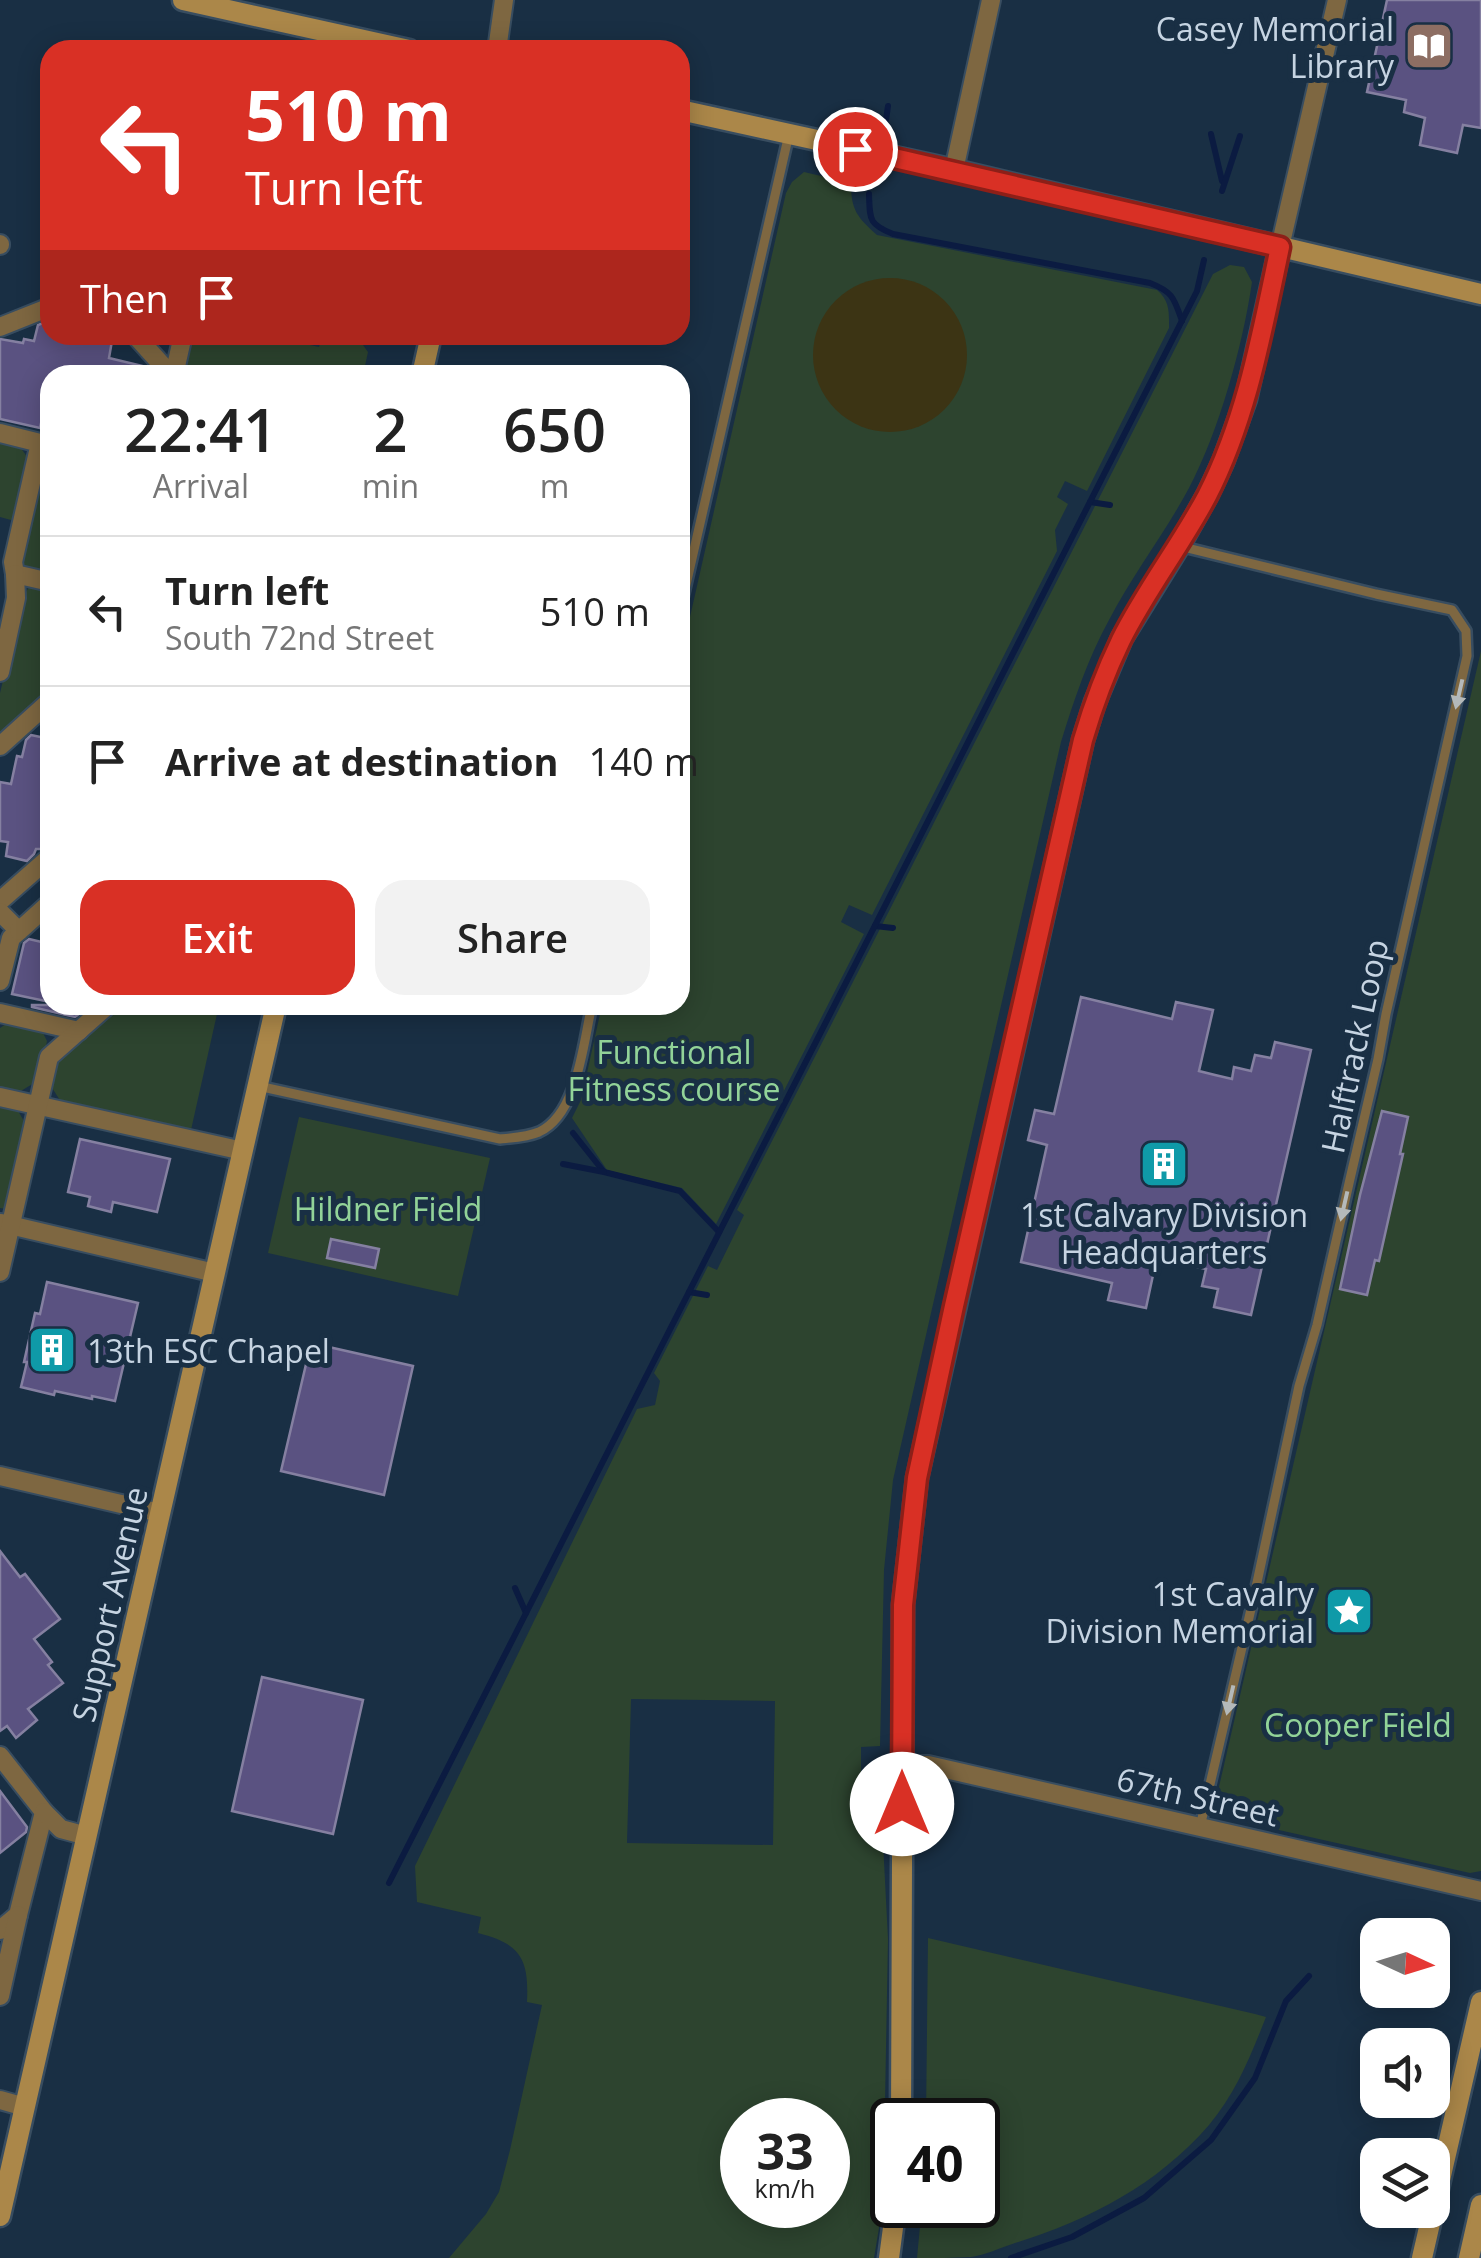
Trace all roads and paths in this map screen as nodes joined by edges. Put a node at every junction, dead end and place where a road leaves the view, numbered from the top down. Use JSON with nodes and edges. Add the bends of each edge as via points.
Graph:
{"nodes":[{"id":1,"x":183,"y":0,"type":"edge"},
{"id":2,"x":504,"y":0,"type":"edge"},
{"id":3,"x":991,"y":0,"type":"edge"},
{"id":4,"x":1337,"y":0,"type":"edge"},
{"id":5,"x":364,"y":40,"type":"edge"},
{"id":6,"x":498,"y":40,"type":"edge"},
{"id":7,"x":690,"y":112,"type":"edge"},
{"id":8,"x":789,"y":134,"type":"junction"},
{"id":9,"x":954,"y":170,"type":"junction"},
{"id":10,"x":1280,"y":247,"type":"junction"},
{"id":11,"x":1481,"y":294,"type":"edge"},
{"id":12,"x":40,"y":311,"type":"edge"},
{"id":13,"x":0,"y":327,"type":"edge"},
{"id":14,"x":144,"y":345,"type":"edge"},
{"id":15,"x":163,"y":365,"type":"edge"},
{"id":16,"x":0,"y":433,"type":"edge"},
{"id":17,"x":40,"y":443,"type":"edge"},
{"id":18,"x":40,"y":462,"type":"edge"},
{"id":19,"x":1179,"y":546,"type":"junction"},
{"id":20,"x":690,"y":567,"type":"edge"},
{"id":21,"x":16,"y":574,"type":"junction"},
{"id":22,"x":40,"y":580,"type":"edge"},
{"id":23,"x":0,"y":587,"type":"edge"},
{"id":24,"x":0,"y":672,"type":"edge"},
{"id":25,"x":40,"y":710,"type":"edge"},
{"id":26,"x":0,"y":746,"type":"edge"},
{"id":27,"x":40,"y":866,"type":"edge"},
{"id":28,"x":0,"y":901,"type":"edge"},
{"id":29,"x":0,"y":912,"type":"edge"},
{"id":30,"x":40,"y":912,"type":"edge"},
{"id":31,"x":18,"y":931,"type":"junction"},
{"id":32,"x":0,"y":981,"type":"edge"},
{"id":33,"x":0,"y":1013,"type":"edge"},
{"id":34,"x":97,"y":1015,"type":"edge"},
{"id":35,"x":274,"y":1015,"type":"edge"},
{"id":36,"x":590,"y":1015,"type":"edge"},
{"id":37,"x":79,"y":1031,"type":"junction"},
{"id":38,"x":258,"y":1086,"type":"junction"},
{"id":39,"x":0,"y":1097,"type":"edge"},
{"id":40,"x":38,"y":1106,"type":"junction"},
{"id":41,"x":243,"y":1151,"type":"junction"},
{"id":42,"x":5,"y":1224,"type":"edge"},
{"id":43,"x":0,"y":1272,"type":"edge"},
{"id":44,"x":215,"y":1273,"type":"junction"},
{"id":45,"x":0,"y":1476,"type":"edge"},
{"id":46,"x":160,"y":1514,"type":"junction"},
{"id":47,"x":0,"y":1756,"type":"edge"},
{"id":48,"x":902,"y":1765,"type":"junction"},
{"id":49,"x":44,"y":1812,"type":"junction"},
{"id":50,"x":1200,"y":1827,"type":"junction"},
{"id":51,"x":86,"y":1836,"type":"junction"},
{"id":52,"x":1481,"y":1891,"type":"edge"},
{"id":53,"x":18,"y":1916,"type":"junction"},
{"id":54,"x":0,"y":1930,"type":"edge"},
{"id":55,"x":0,"y":1996,"type":"edge"},
{"id":56,"x":1481,"y":2002,"type":"edge"},
{"id":57,"x":901,"y":2098,"type":"edge"},
{"id":58,"x":0,"y":2100,"type":"edge"},
{"id":59,"x":25,"y":2107,"type":"junction"},
{"id":60,"x":1481,"y":2205,"type":"edge"},
{"id":61,"x":0,"y":2216,"type":"edge"},
{"id":62,"x":893,"y":2228,"type":"edge"},
{"id":63,"x":889,"y":2258,"type":"edge"},
{"id":64,"x":1422,"y":2258,"type":"edge"},
{"id":65,"x":1469,"y":2258,"type":"edge"}],
"edges":[{"from":1,"to":5,"type":"street"},
{"from":2,"to":6,"type":"street"},
{"from":3,"to":9,"type":"street"},
{"from":4,"to":10,"type":"street"},
{"from":7,"to":8,"type":"street"},
{"from":8,"to":9,"type":"street"},
{"from":8,"to":20,"type":"lane"},
{"from":9,"to":10,"type":"street"},
{"from":10,"to":11,"type":"street"},
{"from":10,"to":19,"type":"street","via":[[1246,399]]},
{"from":12,"to":13,"type":"street"},
{"from":14,"to":15,"type":"street"},
{"from":16,"to":17,"type":"street"},
{"from":18,"to":21,"type":"street","via":[[13,562]]},
{"from":19,"to":48,"type":"street","via":[[1122,638],[1094,702],[1038,934],[917,1478],[903,1605]]},
{"from":19,"to":50,"type":"lane","name":"Halftrack Loop","one_way":true,"via":[[1452,610],[1466,630],[1468,656]]},
{"from":21,"to":22,"type":"street"},
{"from":21,"to":23,"type":"street"},
{"from":21,"to":24,"type":"street"},
{"from":25,"to":26,"type":"street"},
{"from":27,"to":28,"type":"street"},
{"from":29,"to":31,"type":"street"},
{"from":30,"to":31,"type":"street"},
{"from":31,"to":32,"type":"street"},
{"from":33,"to":37,"type":"street"},
{"from":34,"to":37,"type":"street"},
{"from":35,"to":38,"type":"street","name":"Support Avenue"},
{"from":36,"to":38,"type":"lane","via":[[565,1106],[540,1132],[515,1138]]},
{"from":37,"to":40,"type":"street","via":[[49,1057]]},
{"from":38,"to":41,"type":"street","name":"Support Avenue"},
{"from":39,"to":40,"type":"street"},
{"from":40,"to":41,"type":"street"},
{"from":40,"to":42,"type":"street"},
{"from":41,"to":44,"type":"street","name":"Support Avenue"},
{"from":42,"to":43,"type":"street"},
{"from":42,"to":44,"type":"street"},
{"from":44,"to":46,"type":"street","name":"Support Avenue"},
{"from":45,"to":46,"type":"street"},
{"from":46,"to":51,"type":"street","name":"Support Avenue"},
{"from":47,"to":49,"type":"street"},
{"from":48,"to":50,"type":"street","name":"67th Street","via":[[928,1765]]},
{"from":48,"to":57,"type":"street"},
{"from":49,"to":51,"type":"street","via":[[61,1829]]},
{"from":49,"to":53,"type":"street"},
{"from":50,"to":52,"type":"street","name":"67th Street"},
{"from":51,"to":59,"type":"street","name":"Support Avenue"},
{"from":53,"to":54,"type":"street"},
{"from":53,"to":55,"type":"street"},
{"from":56,"to":64,"type":"street"},
{"from":58,"to":59,"type":"street"},
{"from":59,"to":61,"type":"street","name":"Support Avenue"},
{"from":60,"to":65,"type":"street"},
{"from":62,"to":63,"type":"street"}]}
